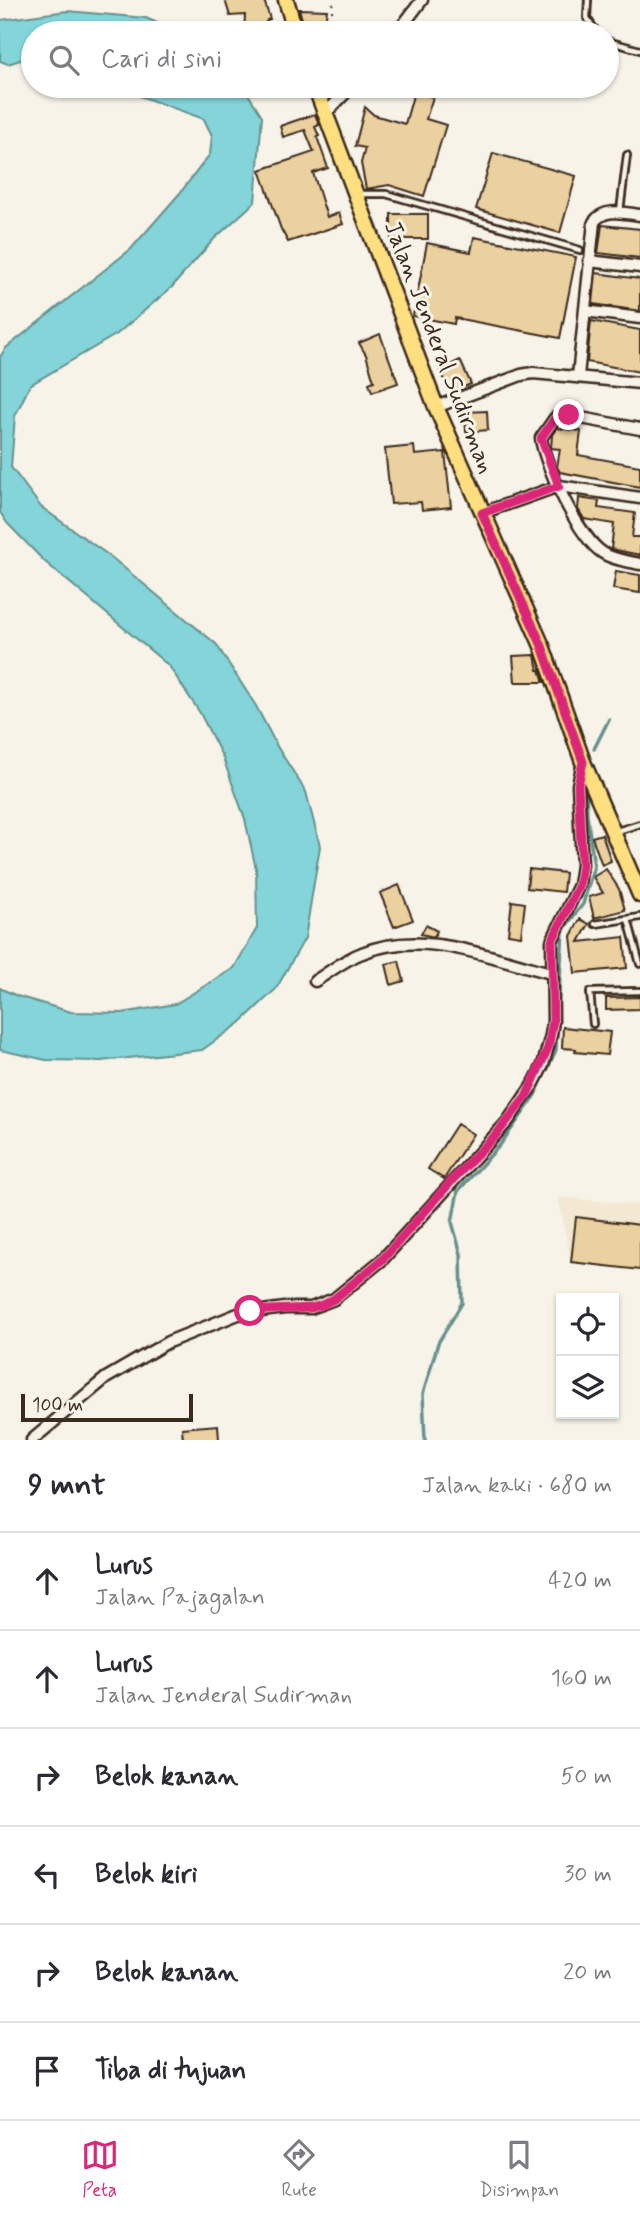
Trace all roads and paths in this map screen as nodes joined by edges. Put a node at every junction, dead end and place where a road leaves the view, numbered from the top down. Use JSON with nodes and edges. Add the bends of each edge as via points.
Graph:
{"nodes":[{"id":1,"x":286,"y":0,"type":"edge"},
{"id":2,"x":333,"y":0,"type":"edge"},
{"id":3,"x":422,"y":0,"type":"edge"},
{"id":4,"x":588,"y":0,"type":"edge"},
{"id":5,"x":292,"y":21,"type":"edge"},
{"id":6,"x":331,"y":21,"type":"edge"},
{"id":7,"x":406,"y":21,"type":"edge"},
{"id":8,"x":589,"y":21,"type":"edge"},
{"id":9,"x":619,"y":44,"type":"edge"},
{"id":10,"x":640,"y":50,"type":"edge"},
{"id":11,"x":320,"y":98,"type":"edge"},
{"id":12,"x":340,"y":98,"type":"edge"},
{"id":13,"x":326,"y":113,"type":"junction"},
{"id":14,"x":627,"y":155,"type":"dead end"},
{"id":15,"x":357,"y":194,"type":"junction"},
{"id":16,"x":620,"y":212,"type":"junction"},
{"id":17,"x":640,"y":215,"type":"edge"},
{"id":18,"x":580,"y":250,"type":"dead end"},
{"id":19,"x":589,"y":261,"type":"junction"},
{"id":20,"x":640,"y":267,"type":"edge"},
{"id":21,"x":585,"y":311,"type":"junction"},
{"id":22,"x":640,"y":318,"type":"edge"},
{"id":23,"x":578,"y":376,"type":"junction"},
{"id":24,"x":640,"y":383,"type":"edge"},
{"id":25,"x":436,"y":407,"type":"junction"},
{"id":26,"x":640,"y":429,"type":"edge"},
{"id":27,"x":559,"y":486,"type":"junction"},
{"id":28,"x":640,"y":498,"type":"edge"},
{"id":29,"x":482,"y":513,"type":"junction"},
{"id":30,"x":640,"y":564,"type":"edge"},
{"id":31,"x":583,"y":762,"type":"junction"},
{"id":32,"x":640,"y":824,"type":"edge"},
{"id":33,"x":613,"y":833,"type":"junction"},
{"id":34,"x":640,"y":895,"type":"edge"},
{"id":35,"x":640,"y":917,"type":"edge"},
{"id":36,"x":628,"y":919,"type":"junction"},
{"id":37,"x":595,"y":924,"type":"dead end"},
{"id":38,"x":640,"y":964,"type":"edge"},
{"id":39,"x":551,"y":973,"type":"junction"},
{"id":40,"x":315,"y":981,"type":"dead end"},
{"id":41,"x":640,"y":991,"type":"edge"},
{"id":42,"x":593,"y":1024,"type":"dead end"},
{"id":43,"x":32,"y":1440,"type":"edge"}],
"edges":[{"from":1,"to":5,"type":"main road"},
{"from":2,"to":6,"type":"path"},
{"from":3,"to":7,"type":"street"},
{"from":4,"to":8,"type":"lane"},
{"from":9,"to":10,"type":"lane"},
{"from":11,"to":13,"type":"main road","name":"Jalan Jenderal Sudirman"},
{"from":12,"to":13,"type":"street"},
{"from":13,"to":15,"type":"main road","name":"Jalan Jenderal Sudirman"},
{"from":14,"to":16,"type":"lane"},
{"from":15,"to":18,"type":"lane","via":[[386,194]]},
{"from":15,"to":25,"type":"main road","name":"Jalan Jenderal Sudirman"},
{"from":16,"to":17,"type":"street"},
{"from":16,"to":19,"type":"street","via":[[596,219]]},
{"from":19,"to":20,"type":"street"},
{"from":19,"to":21,"type":"street"},
{"from":21,"to":22,"type":"street"},
{"from":21,"to":23,"type":"street"},
{"from":23,"to":24,"type":"street"},
{"from":23,"to":25,"type":"street","via":[[522,375]]},
{"from":25,"to":29,"type":"main road","name":"Jalan Jenderal Sudirman"},
{"from":26,"to":27,"type":"street","via":[[574,415],[555,418],[541,438]]},
{"from":27,"to":28,"type":"street"},
{"from":27,"to":29,"type":"street"},
{"from":27,"to":30,"type":"street","via":[[582,533],[596,548]]},
{"from":29,"to":31,"type":"main road","name":"Jalan Jenderal Sudirman","via":[[542,646]]},
{"from":31,"to":33,"type":"main road","name":"Jalan Jenderal Sudirman"},
{"from":31,"to":39,"type":"street","via":[[578,785],[579,885],[552,941]]},
{"from":32,"to":33,"type":"lane"},
{"from":33,"to":34,"type":"main road","name":"Jalan Jenderal Sudirman"},
{"from":35,"to":36,"type":"lane"},
{"from":36,"to":37,"type":"lane"},
{"from":36,"to":38,"type":"lane"},
{"from":39,"to":40,"type":"street","via":[[440,944],[414,942],[361,953]]},
{"from":39,"to":43,"type":"street","via":[[551,1035],[526,1097],[382,1260],[322,1305],[238,1314],[167,1342],[106,1378]]},
{"from":41,"to":42,"type":"lane","via":[[590,992]]}]}
